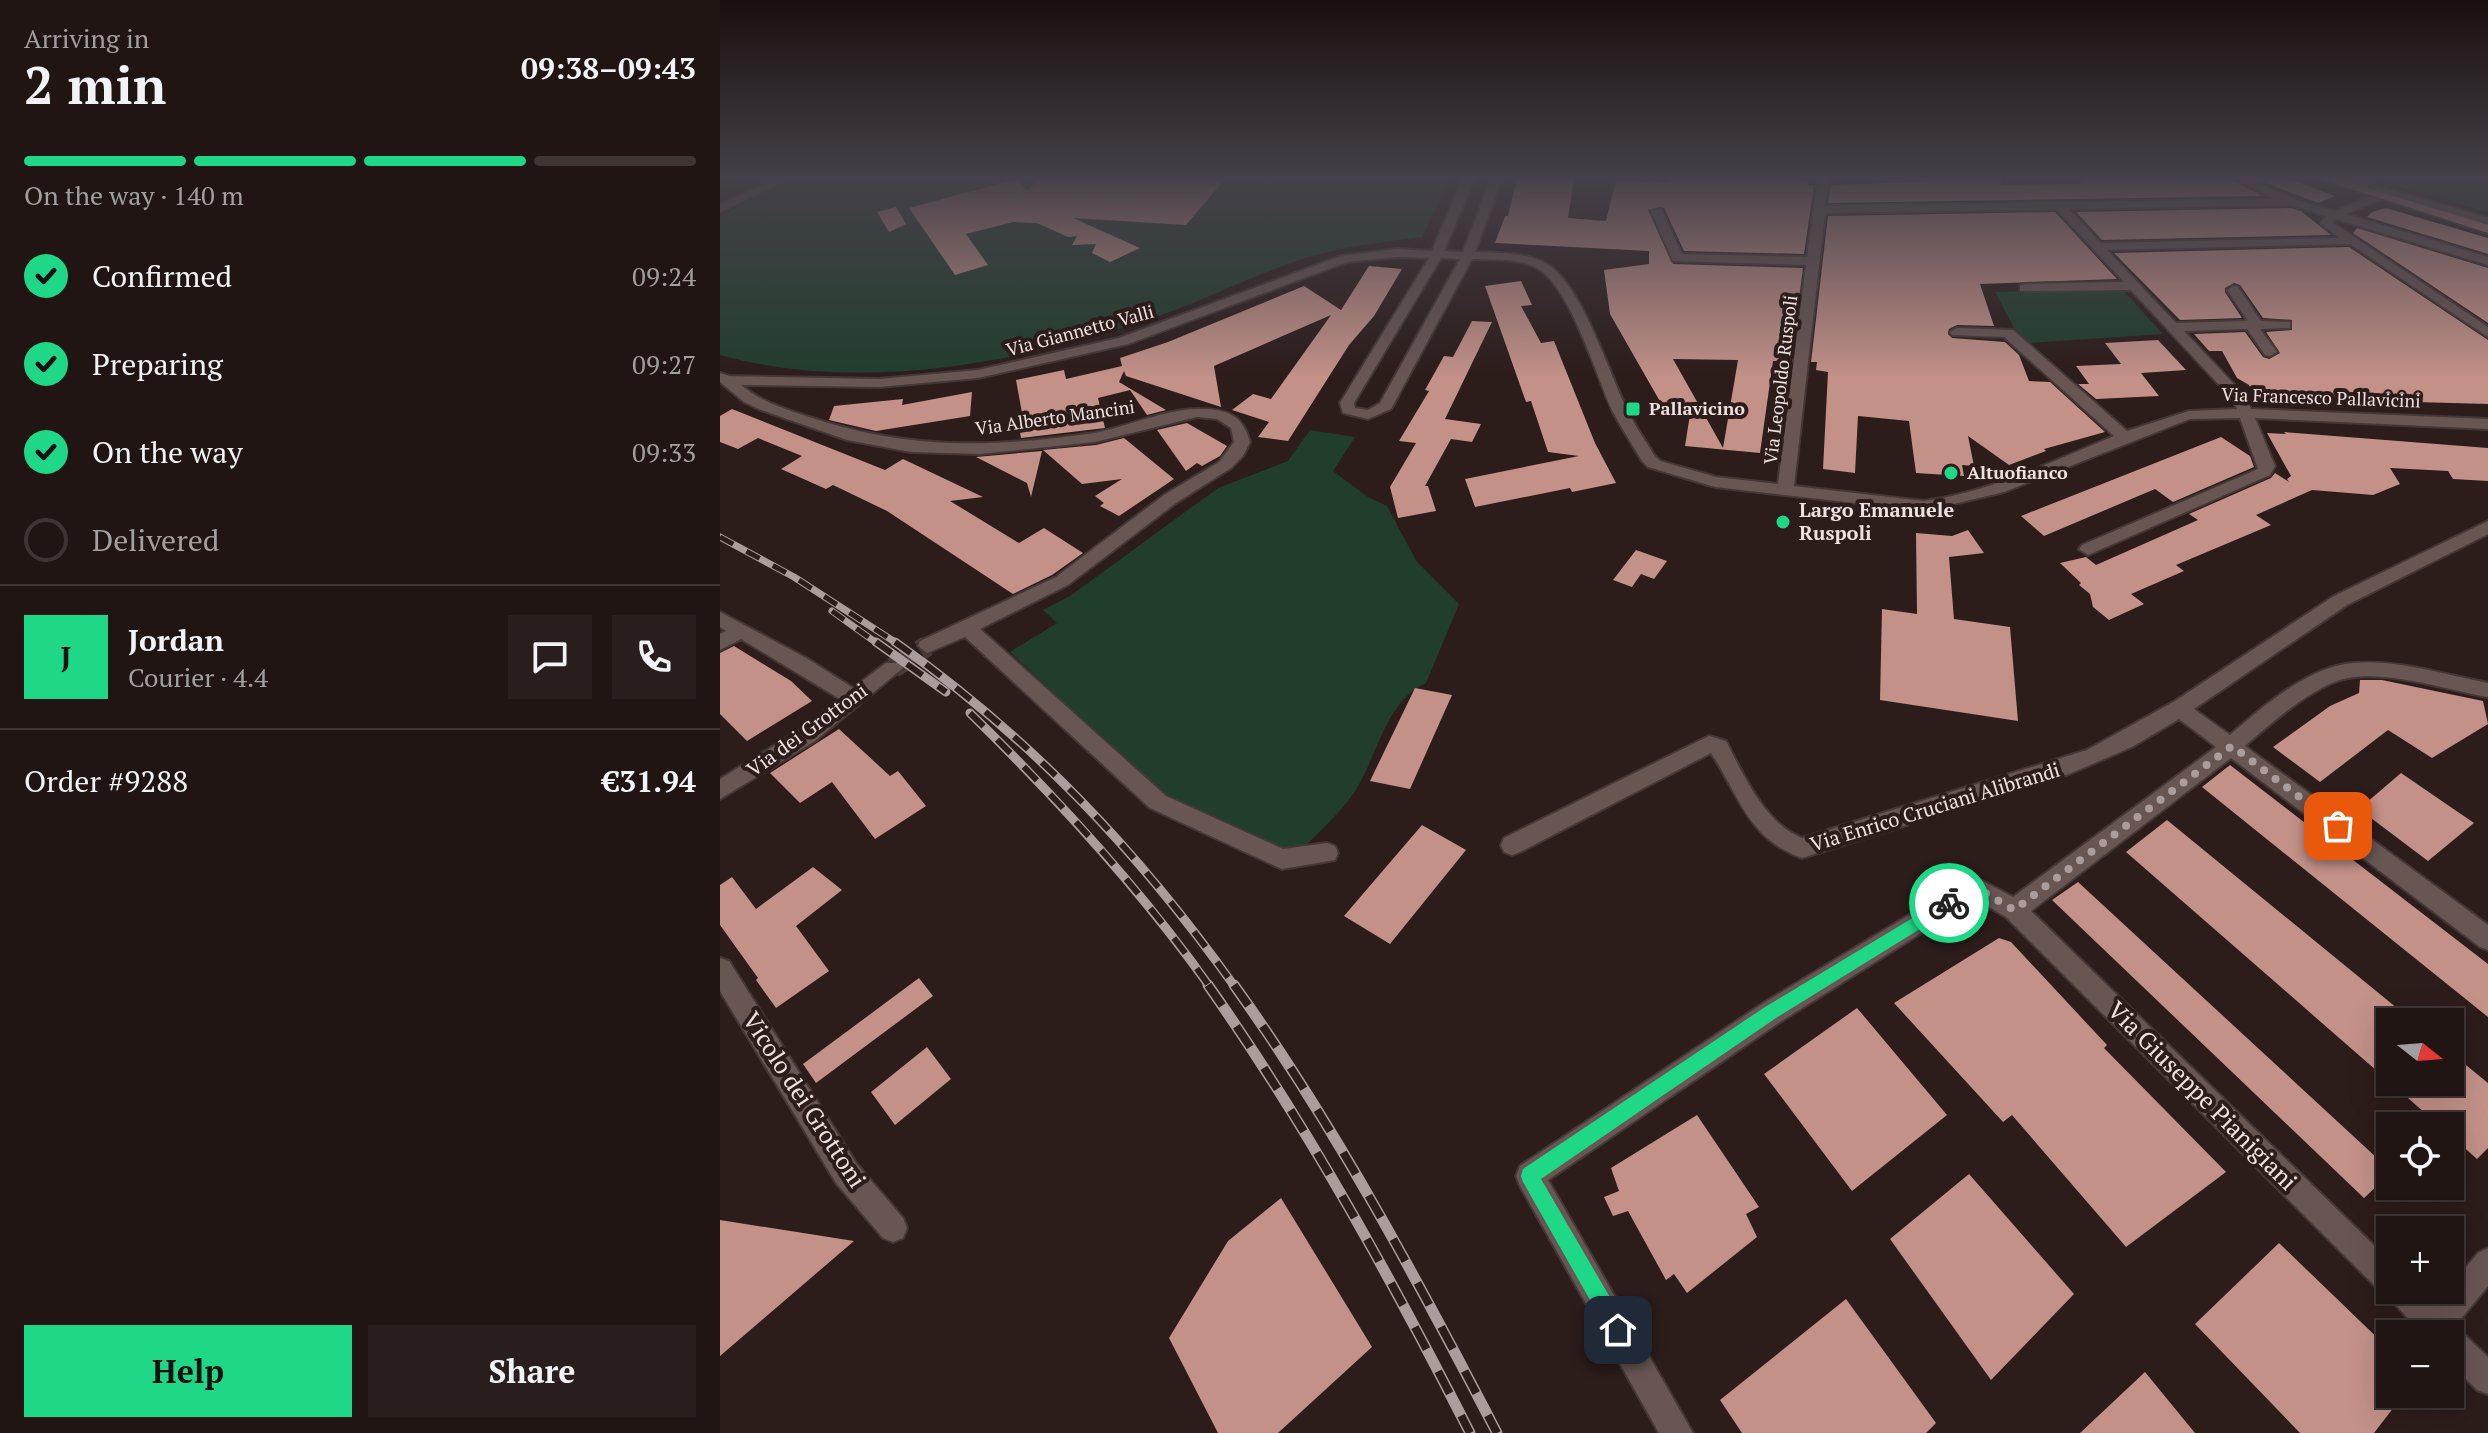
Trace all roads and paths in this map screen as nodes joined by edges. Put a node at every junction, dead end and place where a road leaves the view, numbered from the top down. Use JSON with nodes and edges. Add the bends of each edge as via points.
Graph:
{"nodes":[{"id":1,"x":1441,"y":245,"type":"edge"},
{"id":2,"x":1472,"y":245,"type":"edge"},
{"id":3,"x":1671,"y":245,"type":"edge"},
{"id":4,"x":1815,"y":245,"type":"edge"},
{"id":5,"x":2186,"y":245,"type":"edge"},
{"id":6,"x":2355,"y":245,"type":"edge"},
{"id":7,"x":2434,"y":245,"type":"edge"},
{"id":8,"x":2097,"y":247,"type":"joint"},
{"id":9,"x":1437,"y":254,"type":"junction"},
{"id":10,"x":1468,"y":255,"type":"junction"},
{"id":11,"x":1813,"y":261,"type":"junction"},
{"id":12,"x":2488,"y":261,"type":"edge"},
{"id":13,"x":2132,"y":286,"type":"junction"},
{"id":14,"x":2025,"y":288,"type":"dead end"},
{"id":15,"x":2233,"y":290,"type":"dead end"},
{"id":16,"x":2285,"y":325,"type":"dead end"},
{"id":17,"x":2254,"y":326,"type":"junction"},
{"id":18,"x":2171,"y":327,"type":"junction"},
{"id":19,"x":1957,"y":332,"type":"dead end"},
{"id":20,"x":2488,"y":333,"type":"edge"},
{"id":21,"x":2270,"y":352,"type":"dead end"},
{"id":22,"x":724,"y":379,"type":"edge"},
{"id":23,"x":2246,"y":413,"type":"junction"},
{"id":24,"x":2488,"y":424,"type":"edge"},
{"id":25,"x":2125,"y":438,"type":"junction"},
{"id":26,"x":1785,"y":491,"type":"junction"},
{"id":27,"x":2488,"y":527,"type":"edge"},
{"id":28,"x":2088,"y":549,"type":"dead end"},
{"id":29,"x":720,"y":619,"type":"edge"},
{"id":30,"x":967,"y":628,"type":"junction"},
{"id":31,"x":741,"y":630,"type":"junction"},
{"id":32,"x":720,"y":643,"type":"edge"},
{"id":33,"x":927,"y":646,"type":"tunnel mouth"},
{"id":34,"x":893,"y":668,"type":"tunnel mouth"},
{"id":35,"x":2488,"y":690,"type":"edge"},
{"id":36,"x":853,"y":698,"type":"junction"},
{"id":37,"x":2182,"y":710,"type":"junction"},
{"id":38,"x":2232,"y":746,"type":"junction"},
{"id":39,"x":720,"y":790,"type":"edge"},
{"id":40,"x":1512,"y":845,"type":"dead end"},
{"id":41,"x":1327,"y":853,"type":"dead end"},
{"id":42,"x":2014,"y":910,"type":"junction"},
{"id":43,"x":2488,"y":939,"type":"edge"},
{"id":44,"x":720,"y":969,"type":"edge"},
{"id":45,"x":893,"y":1228,"type":"dead end"},
{"id":46,"x":2488,"y":1263,"type":"edge"},
{"id":47,"x":2376,"y":1267,"type":"edge"},
{"id":48,"x":2413,"y":1304,"type":"edge"},
{"id":49,"x":2429,"y":1320,"type":"edge"},
{"id":50,"x":2452,"y":1320,"type":"edge"},
{"id":51,"x":2464,"y":1355,"type":"edge"},
{"id":52,"x":2488,"y":1379,"type":"edge"},
{"id":53,"x":1677,"y":1433,"type":"edge"}],
"edges":[{"from":1,"to":9,"type":"street"},
{"from":2,"to":10,"type":"street"},
{"from":3,"to":11,"type":"street","via":[[1677,258]]},
{"from":4,"to":11,"type":"street","name":"Via Leopoldo Ruspoli"},
{"from":5,"to":8,"type":"street"},
{"from":6,"to":20,"type":"street"},
{"from":7,"to":12,"type":"street"},
{"from":8,"to":13,"type":"street"},
{"from":9,"to":10,"type":"street","name":"Via Giannetto Valli"},
{"from":9,"to":10,"type":"street","via":[[1347,403],[1353,413],[1376,413],[1386,406]]},
{"from":9,"to":22,"type":"street","name":"Via Giannetto Valli","via":[[1375,254],[1329,263],[1142,335],[994,371],[879,383]]},
{"from":10,"to":26,"type":"street","name":"Via Francesco Pallavicini","via":[[1521,258],[1552,273],[1577,310],[1621,413],[1654,464],[1715,482]]},
{"from":11,"to":26,"type":"street","name":"Via Leopoldo Ruspoli"},
{"from":13,"to":14,"type":"street"},
{"from":13,"to":18,"type":"street"},
{"from":15,"to":17,"type":"street"},
{"from":16,"to":17,"type":"street"},
{"from":17,"to":18,"type":"street"},
{"from":17,"to":21,"type":"street"},
{"from":18,"to":23,"type":"street","via":[[2240,399]]},
{"from":19,"to":25,"type":"street","via":[[2008,333]]},
{"from":22,"to":30,"type":"street","name":"Via Alberto Mancini","via":[[766,407],[852,437],[911,447],[980,449],[1095,437],[1197,413],[1221,415],[1238,426],[1240,448],[1225,465],[1160,506],[1062,581]]},
{"from":23,"to":24,"type":"street","name":"Via Francesco Pallavicini"},
{"from":23,"to":25,"type":"street","name":"Via Francesco Pallavicini","via":[[2189,415]]},
{"from":23,"to":28,"type":"street","via":[[2265,458],[2264,472]]},
{"from":25,"to":26,"type":"street","name":"Via Francesco Pallavicini","via":[[1946,503],[1897,504]]},
{"from":27,"to":37,"type":"street","name":"Via Enrico Cruciani Alibrandi","via":[[2356,592]]},
{"from":29,"to":31,"type":"street"},
{"from":30,"to":33,"type":"street"},
{"from":30,"to":41,"type":"street","via":[[1158,802],[1282,859]]},
{"from":31,"to":32,"type":"street"},
{"from":31,"to":36,"type":"street"},
{"from":34,"to":36,"type":"street","name":"Via dei Grottoni"},
{"from":35,"to":38,"type":"street","via":[[2363,669],[2340,671]]},
{"from":36,"to":39,"type":"street","name":"Via dei Grottoni","via":[[808,735]]},
{"from":37,"to":38,"type":"street"},
{"from":37,"to":40,"type":"street","name":"Via Enrico Cruciani Alibrandi","via":[[2087,760],[1802,848],[1787,844],[1744,797],[1719,747],[1709,744]]},
{"from":38,"to":42,"type":"street"},
{"from":38,"to":43,"type":"street"},
{"from":42,"to":47,"type":"street","name":"Via Giuseppe Pianigiani"},
{"from":42,"to":53,"type":"street","via":[[1975,887],[1771,1013],[1530,1176]]},
{"from":44,"to":45,"type":"street","name":"Vicolo dei Grottoni","via":[[846,1173]]},
{"from":46,"to":50,"type":"street"},
{"from":48,"to":49,"type":"street"},
{"from":51,"to":52,"type":"street"}]}
